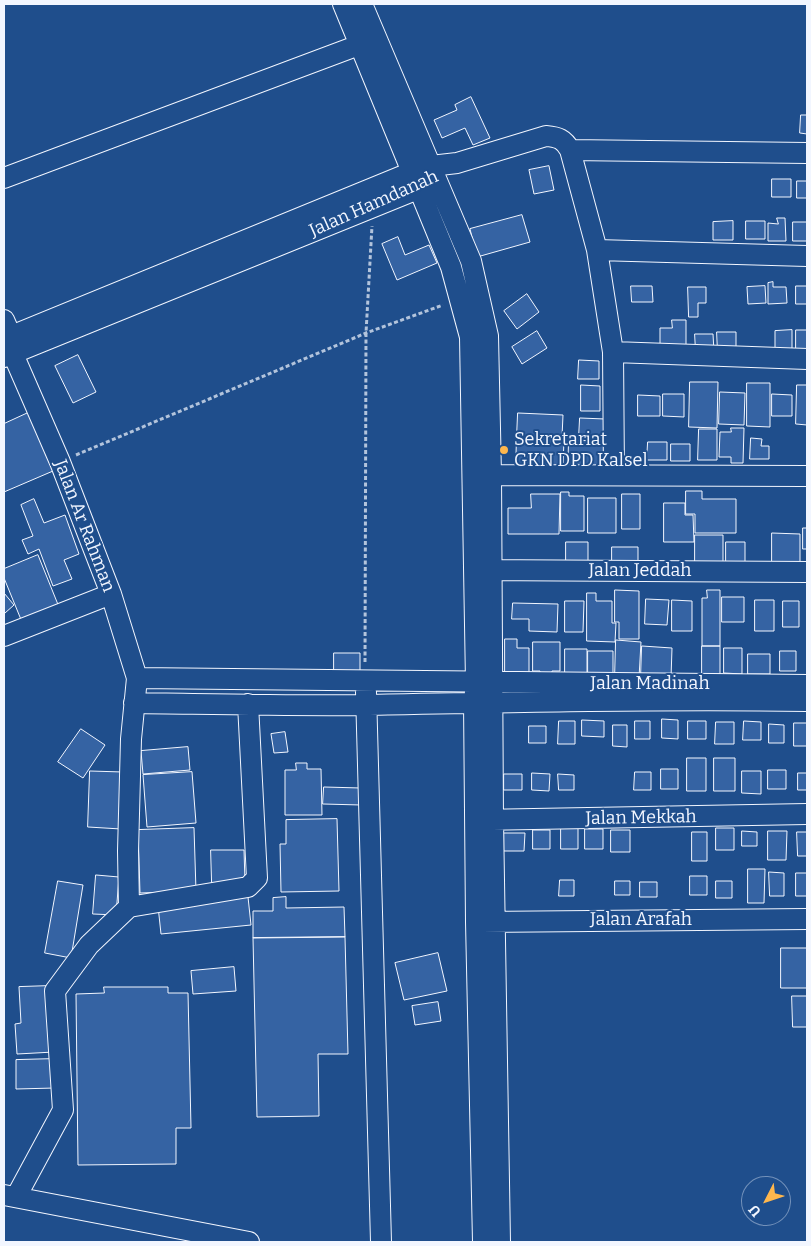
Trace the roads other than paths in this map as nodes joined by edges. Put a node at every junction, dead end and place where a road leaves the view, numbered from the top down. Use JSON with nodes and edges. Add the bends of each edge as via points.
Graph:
{"nodes":[{"id":1,"x":343,"y":4,"type":"edge"},
{"id":2,"x":362,"y":4,"type":"edge"},
{"id":3,"x":359,"y":45,"type":"junction"},
{"id":4,"x":570,"y":150,"type":"junction"},
{"id":5,"x":807,"y":153,"type":"edge"},
{"id":6,"x":424,"y":177,"type":"junction"},
{"id":7,"x":4,"y":178,"type":"edge"},
{"id":8,"x":597,"y":250,"type":"junction"},
{"id":9,"x":807,"y":256,"type":"edge"},
{"id":10,"x":7,"y":341,"type":"edge"},
{"id":11,"x":613,"y":352,"type":"junction"},
{"id":12,"x":807,"y":359,"type":"edge"},
{"id":13,"x":482,"y":475,"type":"junction"},
{"id":14,"x":614,"y":475,"type":"junction"},
{"id":15,"x":807,"y":476,"type":"edge"},
{"id":16,"x":482,"y":570,"type":"junction"},
{"id":17,"x":807,"y":572,"type":"edge"},
{"id":18,"x":110,"y":594,"type":"junction"},
{"id":19,"x":4,"y":636,"type":"edge"},
{"id":20,"x":137,"y":678,"type":"junction"},
{"id":21,"x":294,"y":680,"type":"junction"},
{"id":22,"x":365,"y":680,"type":"junction"},
{"id":23,"x":807,"y":685,"type":"edge"},
{"id":24,"x":484,"y":692,"type":"junction"},
{"id":25,"x":807,"y":701,"type":"edge"},
{"id":26,"x":134,"y":703,"type":"junction"},
{"id":27,"x":248,"y":704,"type":"junction"},
{"id":28,"x":298,"y":704,"type":"junction"},
{"id":29,"x":367,"y":705,"type":"junction"},
{"id":30,"x":807,"y":814,"type":"edge"},
{"id":31,"x":484,"y":820,"type":"junction"},
{"id":32,"x":129,"y":907,"type":"junction"},
{"id":33,"x":807,"y":919,"type":"edge"},
{"id":34,"x":496,"y":921,"type":"junction"},
{"id":35,"x":476,"y":922,"type":"junction"},
{"id":36,"x":10,"y":1196,"type":"edge"},
{"id":37,"x":250,"y":1242,"type":"edge"},
{"id":38,"x":382,"y":1242,"type":"edge"},
{"id":39,"x":483,"y":1242,"type":"edge"},
{"id":40,"x":500,"y":1242,"type":"edge"}],
"edges":[{"from":1,"to":3,"type":"street"},
{"from":2,"to":6,"type":"street"},
{"from":3,"to":6,"type":"street"},
{"from":3,"to":7,"type":"street"},
{"from":4,"to":5,"type":"street"},
{"from":4,"to":6,"type":"street","name":"Jalan Hamdanah","via":[[564,140],[546,136],[457,163]]},
{"from":4,"to":8,"type":"street"},
{"from":6,"to":10,"type":"street","name":"Jalan Hamdanah"},
{"from":6,"to":10,"type":"street","name":"Jalan Hamdanah","via":[[373,207]]},
{"from":6,"to":13,"type":"street","via":[[470,337]]},
{"from":6,"to":13,"type":"street","via":[[471,261],[488,336]]},
{"from":8,"to":9,"type":"street"},
{"from":8,"to":11,"type":"street"},
{"from":10,"to":18,"type":"street","name":"Jalan Ar Rahman","via":[[60,462]]},
{"from":11,"to":12,"type":"street"},
{"from":11,"to":14,"type":"street"},
{"from":13,"to":14,"type":"street"},
{"from":13,"to":16,"type":"street"},
{"from":14,"to":15,"type":"street"},
{"from":16,"to":17,"type":"street","name":"Jalan Jeddah"},
{"from":16,"to":24,"type":"street"},
{"from":18,"to":19,"type":"street"},
{"from":18,"to":20,"type":"street","name":"Jalan Ar Rahman"},
{"from":20,"to":21,"type":"street"},
{"from":20,"to":26,"type":"street","name":"Jalan Ar Rahman"},
{"from":21,"to":22,"type":"street"},
{"from":21,"to":28,"type":"street"},
{"from":22,"to":24,"type":"street"},
{"from":22,"to":29,"type":"street"},
{"from":23,"to":24,"type":"street","name":"Jalan Madinah"},
{"from":24,"to":25,"type":"street","name":"Jalan Madinah"},
{"from":24,"to":29,"type":"street"},
{"from":24,"to":31,"type":"street"},
{"from":26,"to":27,"type":"street"},
{"from":26,"to":32,"type":"street","name":"Jalan Ar Rahman"},
{"from":27,"to":28,"type":"street"},
{"from":27,"to":32,"type":"street","via":[[257,878],[248,887]]},
{"from":28,"to":29,"type":"street"},
{"from":29,"to":38,"type":"street"},
{"from":30,"to":31,"type":"street","name":"Jalan Mekkah"},
{"from":31,"to":34,"type":"street"},
{"from":31,"to":35,"type":"street"},
{"from":32,"to":36,"type":"street","via":[[88,945],[55,992],[64,1110]]},
{"from":33,"to":34,"type":"street","name":"Jalan Arafah"},
{"from":34,"to":35,"type":"street","name":"Jalan Arafah"},
{"from":34,"to":40,"type":"street"},
{"from":35,"to":39,"type":"street"},
{"from":36,"to":37,"type":"street"}]}
